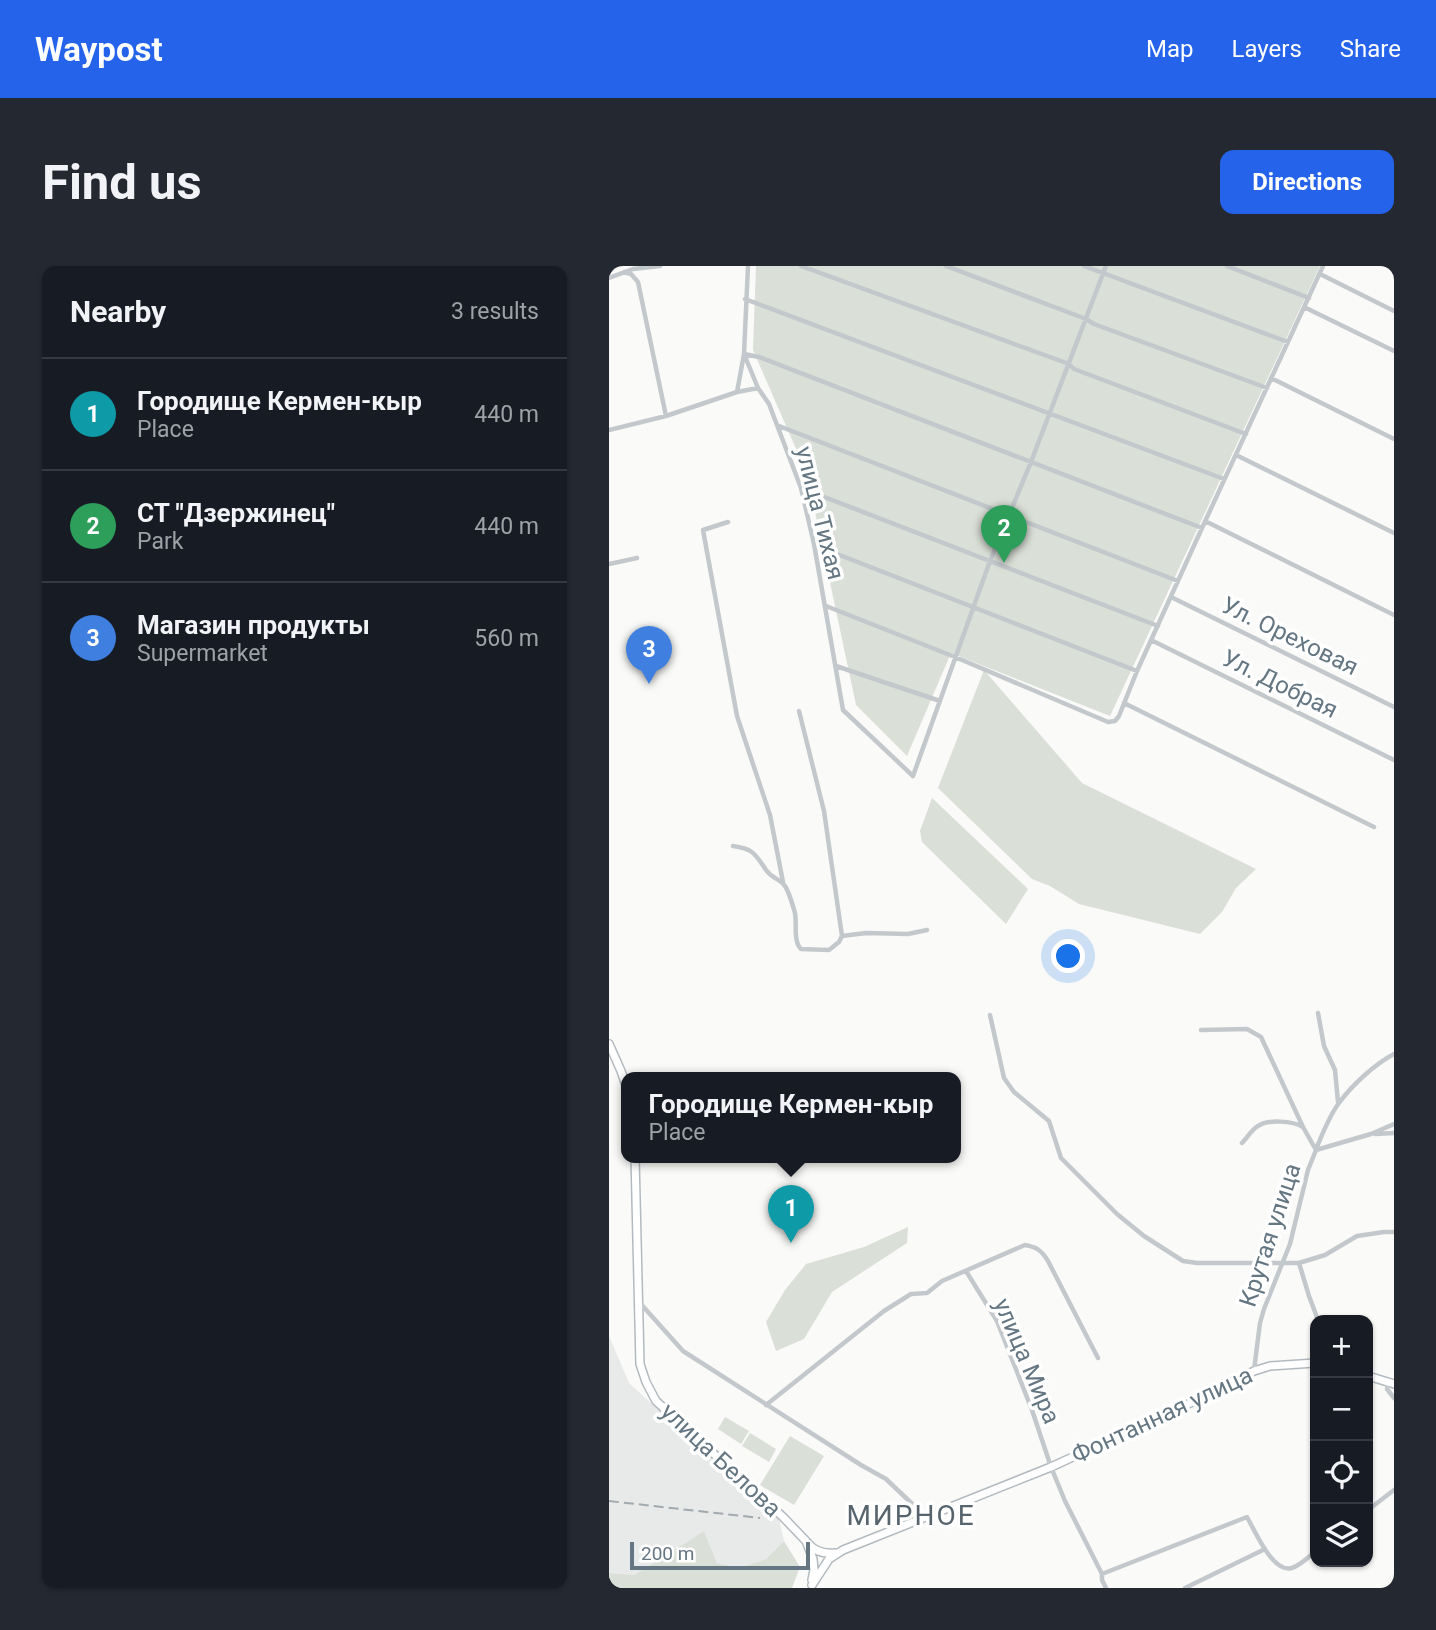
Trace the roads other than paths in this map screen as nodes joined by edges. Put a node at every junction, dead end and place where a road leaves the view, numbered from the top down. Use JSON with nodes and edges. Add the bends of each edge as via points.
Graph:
{"nodes":[{"id":1,"x":660,"y":266,"type":"edge"},
{"id":2,"x":747,"y":266,"type":"edge"},
{"id":3,"x":801,"y":266,"type":"edge"},
{"id":4,"x":946,"y":266,"type":"edge"},
{"id":5,"x":1084,"y":266,"type":"edge"},
{"id":6,"x":1106,"y":266,"type":"edge"},
{"id":7,"x":1227,"y":266,"type":"edge"},
{"id":8,"x":1323,"y":266,"type":"edge"},
{"id":9,"x":624,"y":272,"type":"junction"},
{"id":10,"x":1103,"y":273,"type":"junction"},
{"id":11,"x":1320,"y":274,"type":"junction"},
{"id":12,"x":609,"y":278,"type":"edge"},
{"id":13,"x":1309,"y":298,"type":"junction"},
{"id":14,"x":745,"y":299,"type":"junction"},
{"id":15,"x":1304,"y":307,"type":"junction"},
{"id":16,"x":1394,"y":311,"type":"edge"},
{"id":17,"x":1086,"y":319,"type":"junction"},
{"id":18,"x":1288,"y":342,"type":"junction"},
{"id":19,"x":1394,"y":351,"type":"edge"},
{"id":20,"x":744,"y":354,"type":"junction"},
{"id":21,"x":1069,"y":364,"type":"junction"},
{"id":22,"x":1271,"y":378,"type":"junction"},
{"id":23,"x":758,"y":388,"type":"junction"},
{"id":24,"x":1267,"y":388,"type":"junction"},
{"id":25,"x":737,"y":392,"type":"junction"},
{"id":26,"x":1050,"y":413,"type":"junction"},
{"id":27,"x":666,"y":416,"type":"junction"},
{"id":28,"x":778,"y":426,"type":"junction"},
{"id":29,"x":609,"y":430,"type":"edge"},
{"id":30,"x":1246,"y":433,"type":"junction"},
{"id":31,"x":1394,"y":439,"type":"edge"},
{"id":32,"x":1236,"y":454,"type":"junction"},
{"id":33,"x":1031,"y":462,"type":"junction"},
{"id":34,"x":1224,"y":480,"type":"junction"},
{"id":35,"x":801,"y":488,"type":"junction"},
{"id":36,"x":1009,"y":515,"type":"junction"},
{"id":37,"x":727,"y":522,"type":"dead end"},
{"id":38,"x":1205,"y":522,"type":"junction"},
{"id":39,"x":1202,"y":528,"type":"junction"},
{"id":40,"x":1394,"y":533,"type":"edge"},
{"id":41,"x":814,"y":544,"type":"junction"},
{"id":42,"x":637,"y":558,"type":"dead end"},
{"id":43,"x":991,"y":561,"type":"junction"},
{"id":44,"x":609,"y":564,"type":"edge"},
{"id":45,"x":1178,"y":581,"type":"junction"},
{"id":46,"x":1171,"y":597,"type":"junction"},
{"id":47,"x":825,"y":606,"type":"junction"},
{"id":48,"x":973,"y":608,"type":"junction"},
{"id":49,"x":1394,"y":615,"type":"edge"},
{"id":50,"x":1157,"y":626,"type":"junction"},
{"id":51,"x":1151,"y":640,"type":"junction"},
{"id":52,"x":955,"y":657,"type":"junction"},
{"id":53,"x":836,"y":666,"type":"junction"},
{"id":54,"x":1137,"y":671,"type":"junction"},
{"id":55,"x":940,"y":701,"type":"junction"},
{"id":56,"x":1124,"y":703,"type":"junction"},
{"id":57,"x":1394,"y":707,"type":"edge"},
{"id":58,"x":799,"y":711,"type":"dead end"},
{"id":59,"x":1394,"y":760,"type":"edge"},
{"id":60,"x":1374,"y":827,"type":"dead end"},
{"id":61,"x":733,"y":846,"type":"dead end"},
{"id":62,"x":783,"y":882,"type":"junction"},
{"id":63,"x":927,"y":930,"type":"dead end"},
{"id":64,"x":842,"y":936,"type":"junction"},
{"id":65,"x":1318,"y":1013,"type":"dead end"},
{"id":66,"x":989,"y":1015,"type":"dead end"},
{"id":67,"x":1201,"y":1030,"type":"dead end"},
{"id":68,"x":609,"y":1044,"type":"edge"},
{"id":69,"x":1394,"y":1054,"type":"edge"},
{"id":70,"x":622,"y":1072,"type":"edge"},
{"id":71,"x":1338,"y":1103,"type":"junction"},
{"id":72,"x":1394,"y":1124,"type":"edge"},
{"id":73,"x":1303,"y":1127,"type":"junction"},
{"id":74,"x":1394,"y":1133,"type":"edge"},
{"id":75,"x":1371,"y":1134,"type":"junction"},
{"id":76,"x":1242,"y":1143,"type":"dead end"},
{"id":77,"x":1316,"y":1150,"type":"junction"},
{"id":78,"x":635,"y":1163,"type":"edge"},
{"id":79,"x":1394,"y":1232,"type":"edge"},
{"id":80,"x":1282,"y":1262,"type":"junction"},
{"id":81,"x":1299,"y":1263,"type":"junction"},
{"id":82,"x":966,"y":1270,"type":"junction"},
{"id":83,"x":638,"y":1300,"type":"junction"},
{"id":84,"x":1316,"y":1315,"type":"edge"},
{"id":85,"x":1098,"y":1358,"type":"dead end"},
{"id":86,"x":1310,"y":1363,"type":"edge"},
{"id":87,"x":1254,"y":1371,"type":"junction"},
{"id":88,"x":1373,"y":1378,"type":"edge"},
{"id":89,"x":1391,"y":1384,"type":"edge"},
{"id":90,"x":1394,"y":1398,"type":"edge"},
{"id":91,"x":767,"y":1405,"type":"junction"},
{"id":92,"x":1051,"y":1467,"type":"junction"},
{"id":93,"x":1394,"y":1490,"type":"edge"},
{"id":94,"x":1373,"y":1506,"type":"edge"},
{"id":95,"x":926,"y":1517,"type":"junction"},
{"id":96,"x":806,"y":1541,"type":"junction"},
{"id":97,"x":1265,"y":1549,"type":"junction"},
{"id":98,"x":839,"y":1552,"type":"junction"},
{"id":99,"x":1310,"y":1556,"type":"edge"},
{"id":100,"x":1102,"y":1574,"type":"junction"},
{"id":101,"x":811,"y":1587,"type":"edge"},
{"id":102,"x":1106,"y":1588,"type":"edge"},
{"id":103,"x":1185,"y":1588,"type":"edge"}],
"edges":[{"from":1,"to":9,"type":"street"},
{"from":2,"to":14,"type":"street"},
{"from":3,"to":21,"type":"street"},
{"from":4,"to":17,"type":"street"},
{"from":5,"to":10,"type":"street"},
{"from":6,"to":10,"type":"street"},
{"from":7,"to":13,"type":"street"},
{"from":8,"to":11,"type":"street"},
{"from":9,"to":12,"type":"street"},
{"from":9,"to":27,"type":"street","via":[[638,282]]},
{"from":10,"to":17,"type":"street"},
{"from":10,"to":18,"type":"street"},
{"from":11,"to":13,"type":"street"},
{"from":11,"to":16,"type":"street"},
{"from":13,"to":15,"type":"street"},
{"from":14,"to":20,"type":"street"},
{"from":14,"to":26,"type":"street"},
{"from":15,"to":18,"type":"street"},
{"from":15,"to":19,"type":"street"},
{"from":17,"to":21,"type":"street"},
{"from":17,"to":24,"type":"street"},
{"from":18,"to":22,"type":"street"},
{"from":20,"to":23,"type":"street","name":"улица Тихая"},
{"from":20,"to":25,"type":"street"},
{"from":20,"to":33,"type":"street"},
{"from":21,"to":26,"type":"street"},
{"from":21,"to":30,"type":"street"},
{"from":22,"to":24,"type":"street"},
{"from":22,"to":31,"type":"street"},
{"from":23,"to":25,"type":"street"},
{"from":23,"to":28,"type":"street","name":"улица Тихая"},
{"from":24,"to":30,"type":"street"},
{"from":25,"to":27,"type":"street"},
{"from":26,"to":33,"type":"street"},
{"from":26,"to":34,"type":"street"},
{"from":27,"to":29,"type":"street"},
{"from":28,"to":35,"type":"street","name":"улица Тихая"},
{"from":28,"to":36,"type":"street"},
{"from":30,"to":32,"type":"street"},
{"from":32,"to":34,"type":"street"},
{"from":32,"to":40,"type":"street"},
{"from":33,"to":36,"type":"street"},
{"from":33,"to":39,"type":"street"},
{"from":34,"to":38,"type":"street"},
{"from":35,"to":41,"type":"street","name":"улица Тихая"},
{"from":35,"to":43,"type":"street"},
{"from":36,"to":43,"type":"street"},
{"from":36,"to":45,"type":"street"},
{"from":37,"to":62,"type":"street","via":[[703,530],[737,716],[770,815]]},
{"from":38,"to":39,"type":"street"},
{"from":38,"to":49,"type":"street"},
{"from":39,"to":45,"type":"street"},
{"from":41,"to":47,"type":"street","name":"улица Тихая"},
{"from":41,"to":48,"type":"street"},
{"from":42,"to":44,"type":"street"},
{"from":43,"to":48,"type":"street"},
{"from":43,"to":50,"type":"street"},
{"from":45,"to":46,"type":"street"},
{"from":46,"to":50,"type":"street"},
{"from":46,"to":57,"type":"street","name":"Ул. Ореховая"},
{"from":47,"to":52,"type":"street"},
{"from":47,"to":53,"type":"street","name":"улица Тихая"},
{"from":48,"to":52,"type":"street"},
{"from":48,"to":54,"type":"street"},
{"from":50,"to":51,"type":"street"},
{"from":51,"to":54,"type":"street"},
{"from":51,"to":59,"type":"street","name":"Ул. Добрая"},
{"from":52,"to":55,"type":"street"},
{"from":52,"to":56,"type":"street","via":[[1108,722],[1117,719]]},
{"from":53,"to":55,"type":"street"},
{"from":53,"to":55,"type":"street","name":"улица Тихая","via":[[843,710],[913,776]]},
{"from":54,"to":56,"type":"street"},
{"from":56,"to":60,"type":"street"},
{"from":58,"to":64,"type":"street","via":[[824,811]]},
{"from":61,"to":62,"type":"street","via":[[752,851],[768,873]]},
{"from":62,"to":64,"type":"street","via":[[795,912],[799,948],[829,950]]},
{"from":63,"to":64,"type":"street"},
{"from":65,"to":71,"type":"street","via":[[1324,1046],[1335,1070]]},
{"from":66,"to":80,"type":"street","via":[[1004,1078],[1049,1121],[1061,1158],[1126,1221],[1183,1261]]},
{"from":67,"to":73,"type":"street","via":[[1247,1029],[1261,1037]]},
{"from":68,"to":70,"type":"main road"},
{"from":69,"to":71,"type":"street"},
{"from":71,"to":77,"type":"street"},
{"from":72,"to":75,"type":"street","name":"Крутая улица"},
{"from":73,"to":76,"type":"street","via":[[1268,1122],[1258,1125]]},
{"from":73,"to":77,"type":"street"},
{"from":74,"to":75,"type":"street"},
{"from":75,"to":77,"type":"street","name":"Крутая улица"},
{"from":77,"to":80,"type":"street","name":"Крутая улица"},
{"from":78,"to":83,"type":"main road","name":"улица Белова"},
{"from":79,"to":81,"type":"street","via":[[1357,1237]]},
{"from":80,"to":81,"type":"street"},
{"from":80,"to":87,"type":"street","name":"Крутая улица","via":[[1264,1309]]},
{"from":81,"to":84,"type":"street"},
{"from":82,"to":85,"type":"street","via":[[1025,1245],[1035,1247],[1048,1261]]},
{"from":82,"to":91,"type":"street","via":[[884,1311]]},
{"from":82,"to":92,"type":"street","name":"улица Мира","via":[[997,1321]]},
{"from":83,"to":91,"type":"street","via":[[683,1351]]},
{"from":83,"to":96,"type":"main road","name":"улица Белова","via":[[640,1364],[656,1401]]},
{"from":86,"to":87,"type":"main road","name":"Фонтанная улица"},
{"from":87,"to":92,"type":"main road","name":"Фонтанная улица"},
{"from":88,"to":89,"type":"main road"},
{"from":89,"to":90,"type":"street","via":[[1387,1389]]},
{"from":91,"to":95,"type":"street","via":[[886,1479]]},
{"from":92,"to":95,"type":"main road","name":"Фонтанная улица"},
{"from":92,"to":100,"type":"street","name":"улица Мира"},
{"from":93,"to":94,"type":"street"},
{"from":95,"to":98,"type":"main road","name":"Фонтанная улица"},
{"from":96,"to":98,"type":"main road","via":[[821,1552]]},
{"from":96,"to":101,"type":"main road","via":[[813,1559]]},
{"from":97,"to":99,"type":"street","via":[[1284,1569]]},
{"from":97,"to":100,"type":"street","via":[[1247,1517]]},
{"from":97,"to":103,"type":"street"},
{"from":98,"to":101,"type":"main road"},
{"from":100,"to":102,"type":"street","name":"улица Мира"}]}
